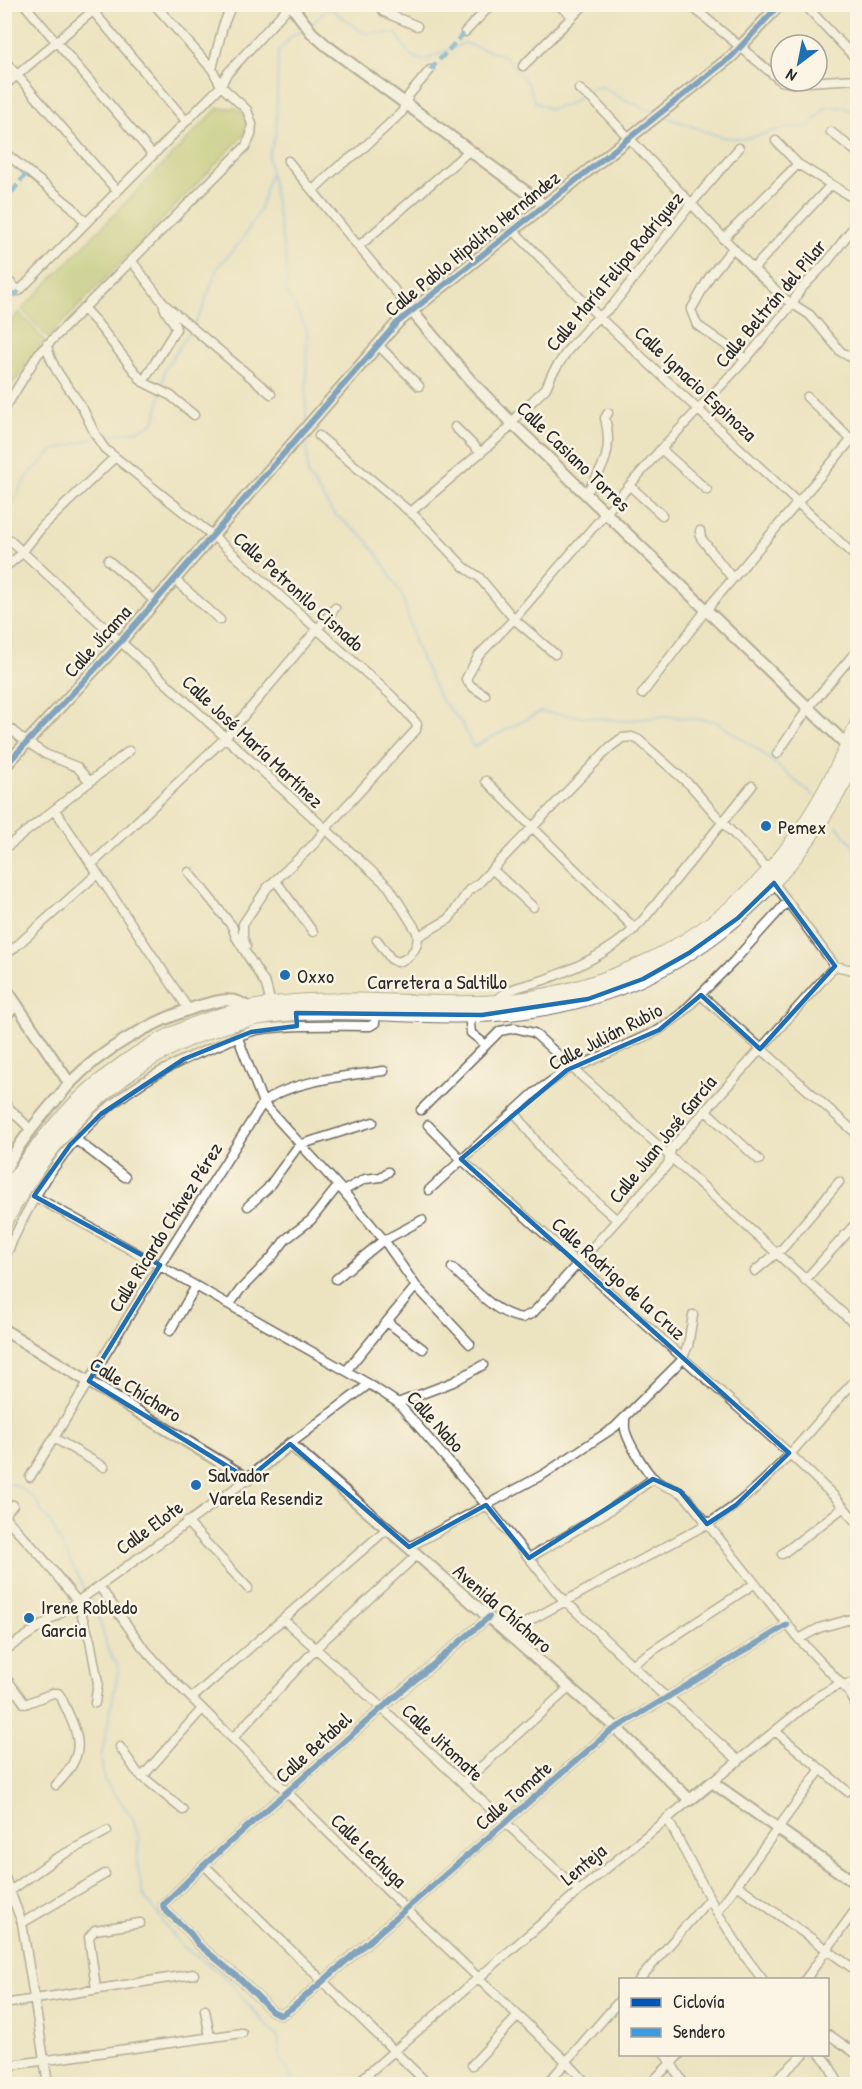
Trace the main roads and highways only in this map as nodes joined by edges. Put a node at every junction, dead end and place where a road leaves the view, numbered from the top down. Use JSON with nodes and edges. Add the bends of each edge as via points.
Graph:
{"nodes":[{"id":1,"x":858,"y":722,"type":"edge"},
{"id":2,"x":855,"y":753,"type":"edge"},
{"id":3,"x":498,"y":1008,"type":"junction"},
{"id":4,"x":5,"y":1195,"type":"edge"},
{"id":5,"x":4,"y":1224,"type":"edge"}],
"edges":[{"from":1,"to":2,"type":"main road","name":"Carretera a Saltillo"},
{"from":2,"to":3,"type":"main road","name":"Carretera a Saltillo","via":[[827,814],[795,859],[772,877],[748,909],[721,931],[643,979],[588,999],[543,1009]]},
{"from":3,"to":4,"type":"main road","name":"Carretera a Saltillo","via":[[327,1000],[248,1008],[193,1025],[166,1036],[114,1069],[73,1105],[29,1157]]},
{"from":3,"to":5,"type":"main road","name":"Carretera a Saltillo","via":[[469,1015],[376,1013],[254,1019],[197,1035],[147,1061],[81,1114],[23,1189]]}]}
